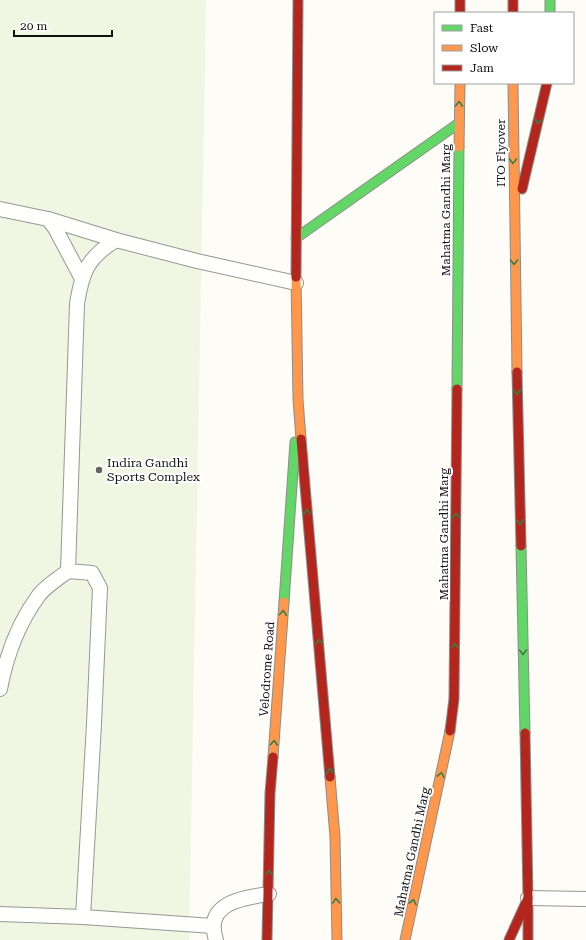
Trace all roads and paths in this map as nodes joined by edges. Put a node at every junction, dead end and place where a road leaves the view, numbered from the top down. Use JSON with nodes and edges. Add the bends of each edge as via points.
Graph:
{"nodes":[{"id":1,"x":298,"y":0,"type":"edge"},
{"id":2,"x":460,"y":0,"type":"edge"},
{"id":3,"x":513,"y":0,"type":"edge"},
{"id":4,"x":550,"y":0,"type":"edge"},
{"id":5,"x":460,"y":12,"type":"edge"},
{"id":6,"x":513,"y":12,"type":"edge"},
{"id":7,"x":550,"y":12,"type":"edge"},
{"id":8,"x":460,"y":84,"type":"edge"},
{"id":9,"x":513,"y":84,"type":"edge"},
{"id":10,"x":547,"y":84,"type":"edge"},
{"id":11,"x":459,"y":123,"type":"junction"},
{"id":12,"x":0,"y":209,"type":"edge"},
{"id":13,"x":48,"y":219,"type":"junction"},
{"id":14,"x":514,"y":223,"type":"junction"},
{"id":15,"x":296,"y":238,"type":"junction"},
{"id":16,"x":116,"y":240,"type":"junction"},
{"id":17,"x":82,"y":277,"type":"junction"},
{"id":18,"x":296,"y":283,"type":"junction"},
{"id":19,"x":298,"y":399,"type":"junction"},
{"id":20,"x":68,"y":571,"type":"junction"},
{"id":21,"x":0,"y":689,"type":"edge"},
{"id":22,"x":269,"y":894,"type":"junction"},
{"id":23,"x":528,"y":898,"type":"junction"},
{"id":24,"x":586,"y":899,"type":"edge"},
{"id":25,"x":0,"y":914,"type":"edge"},
{"id":26,"x":83,"y":917,"type":"junction"},
{"id":27,"x":215,"y":933,"type":"edge"},
{"id":28,"x":267,"y":940,"type":"edge"},
{"id":29,"x":337,"y":940,"type":"edge"},
{"id":30,"x":405,"y":940,"type":"edge"},
{"id":31,"x":509,"y":940,"type":"edge"},
{"id":32,"x":528,"y":940,"type":"edge"}],
"edges":[{"from":1,"to":15,"type":"main road"},
{"from":2,"to":5,"type":"main road"},
{"from":3,"to":6,"type":"main road"},
{"from":4,"to":7,"type":"main road"},
{"from":11,"to":8,"type":"main road","one_way":true},
{"from":9,"to":14,"type":"main road","name":"ITO Flyover","one_way":true},
{"from":10,"to":14,"type":"main road","one_way":true},
{"from":11,"to":15,"type":"main road"},
{"from":30,"to":11,"type":"main road","name":"Mahatma Gandhi Marg","one_way":true,"via":[[450,733],[454,699]]},
{"from":12,"to":13,"type":"lane"},
{"from":13,"to":16,"type":"lane"},
{"from":13,"to":17,"type":"lane"},
{"from":14,"to":23,"type":"main road","one_way":true},
{"from":15,"to":18,"type":"main road"},
{"from":16,"to":17,"type":"lane","via":[[101,249]]},
{"from":16,"to":18,"type":"lane"},
{"from":17,"to":20,"type":"lane","via":[[77,304]]},
{"from":18,"to":19,"type":"main road"},
{"from":22,"to":19,"type":"main road","name":"Velodrome Road","one_way":true,"via":[[270,793]]},
{"from":29,"to":19,"type":"main road","one_way":true,"via":[[335,837]]},
{"from":20,"to":21,"type":"lane","via":[[40,594],[22,623]]},
{"from":20,"to":26,"type":"lane","via":[[92,573],[100,588]]},
{"from":22,"to":27,"type":"lane","via":[[235,901],[218,912]]},
{"from":22,"to":28,"type":"main road","name":"Velodrome Road"},
{"from":23,"to":24,"type":"lane"},
{"from":23,"to":31,"type":"main road"},
{"from":23,"to":32,"type":"main road"},
{"from":25,"to":26,"type":"lane"},
{"from":26,"to":27,"type":"lane"}]}
